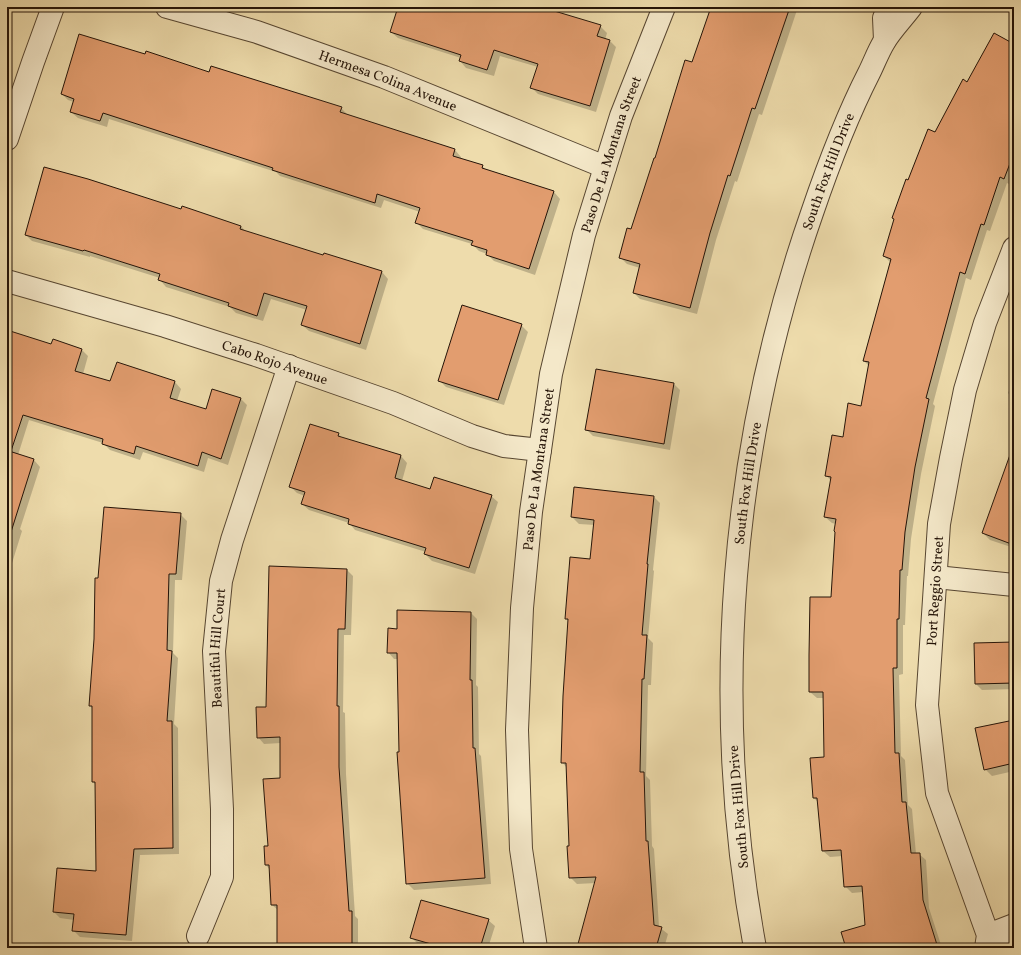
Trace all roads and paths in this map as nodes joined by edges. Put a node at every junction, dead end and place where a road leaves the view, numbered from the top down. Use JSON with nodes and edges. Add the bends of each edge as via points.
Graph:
{"nodes":[{"id":1,"x":53,"y":7,"type":"edge"},
{"id":2,"x":167,"y":7,"type":"edge"},
{"id":3,"x":664,"y":7,"type":"edge"},
{"id":4,"x":889,"y":7,"type":"edge"},
{"id":5,"x":911,"y":7,"type":"edge"},
{"id":6,"x":885,"y":40,"type":"junction"},
{"id":7,"x":7,"y":140,"type":"edge"},
{"id":8,"x":605,"y":167,"type":"junction"},
{"id":9,"x":1013,"y":252,"type":"edge"},
{"id":10,"x":7,"y":280,"type":"edge"},
{"id":11,"x":289,"y":366,"type":"junction"},
{"id":12,"x":540,"y":450,"type":"junction"},
{"id":13,"x":936,"y":577,"type":"junction"},
{"id":14,"x":1014,"y":585,"type":"edge"},
{"id":15,"x":1014,"y":925,"type":"edge"},
{"id":16,"x":198,"y":936,"type":"dead end"},
{"id":17,"x":987,"y":941,"type":"edge"},
{"id":18,"x":536,"y":948,"type":"edge"},
{"id":19,"x":755,"y":948,"type":"edge"},
{"id":20,"x":1011,"y":948,"type":"edge"}],
"edges":[{"from":1,"to":7,"type":"street"},
{"from":2,"to":8,"type":"street","name":"Hermesa Colina Avenue","via":[[257,32],[384,76]]},
{"from":3,"to":8,"type":"street","name":"Paso De La Montana Street","via":[[621,116]]},
{"from":4,"to":6,"type":"street","name":"South Fox Hill Drive","via":[[884,18]]},
{"from":5,"to":6,"type":"street","name":"South Fox Hill Drive"},
{"from":6,"to":19,"type":"street","name":"South Fox Hill Drive","via":[[834,150],[802,240],[773,342],[746,480],[735,588],[731,692],[732,754],[741,856]]},
{"from":8,"to":12,"type":"street","name":"Paso De La Montana Street","via":[[584,235],[551,374]]},
{"from":9,"to":13,"type":"street","name":"Port Reggio Street","via":[[985,323],[966,390],[939,524]]},
{"from":10,"to":11,"type":"street","name":"Cabo Rojo Avenue","via":[[165,326]]},
{"from":11,"to":12,"type":"street","name":"Cabo Rojo Avenue","via":[[393,403],[472,436],[504,446]]},
{"from":11,"to":16,"type":"street","name":"Beautiful Hill Court","via":[[221,581],[214,651],[222,809],[222,877]]},
{"from":12,"to":18,"type":"street","name":"Paso De La Montana Street","via":[[522,608],[517,730],[521,849]]},
{"from":13,"to":14,"type":"street"},
{"from":13,"to":17,"type":"street","name":"Port Reggio Street","via":[[926,705],[938,793]]},
{"from":15,"to":17,"type":"street"},
{"from":17,"to":20,"type":"street"}]}
